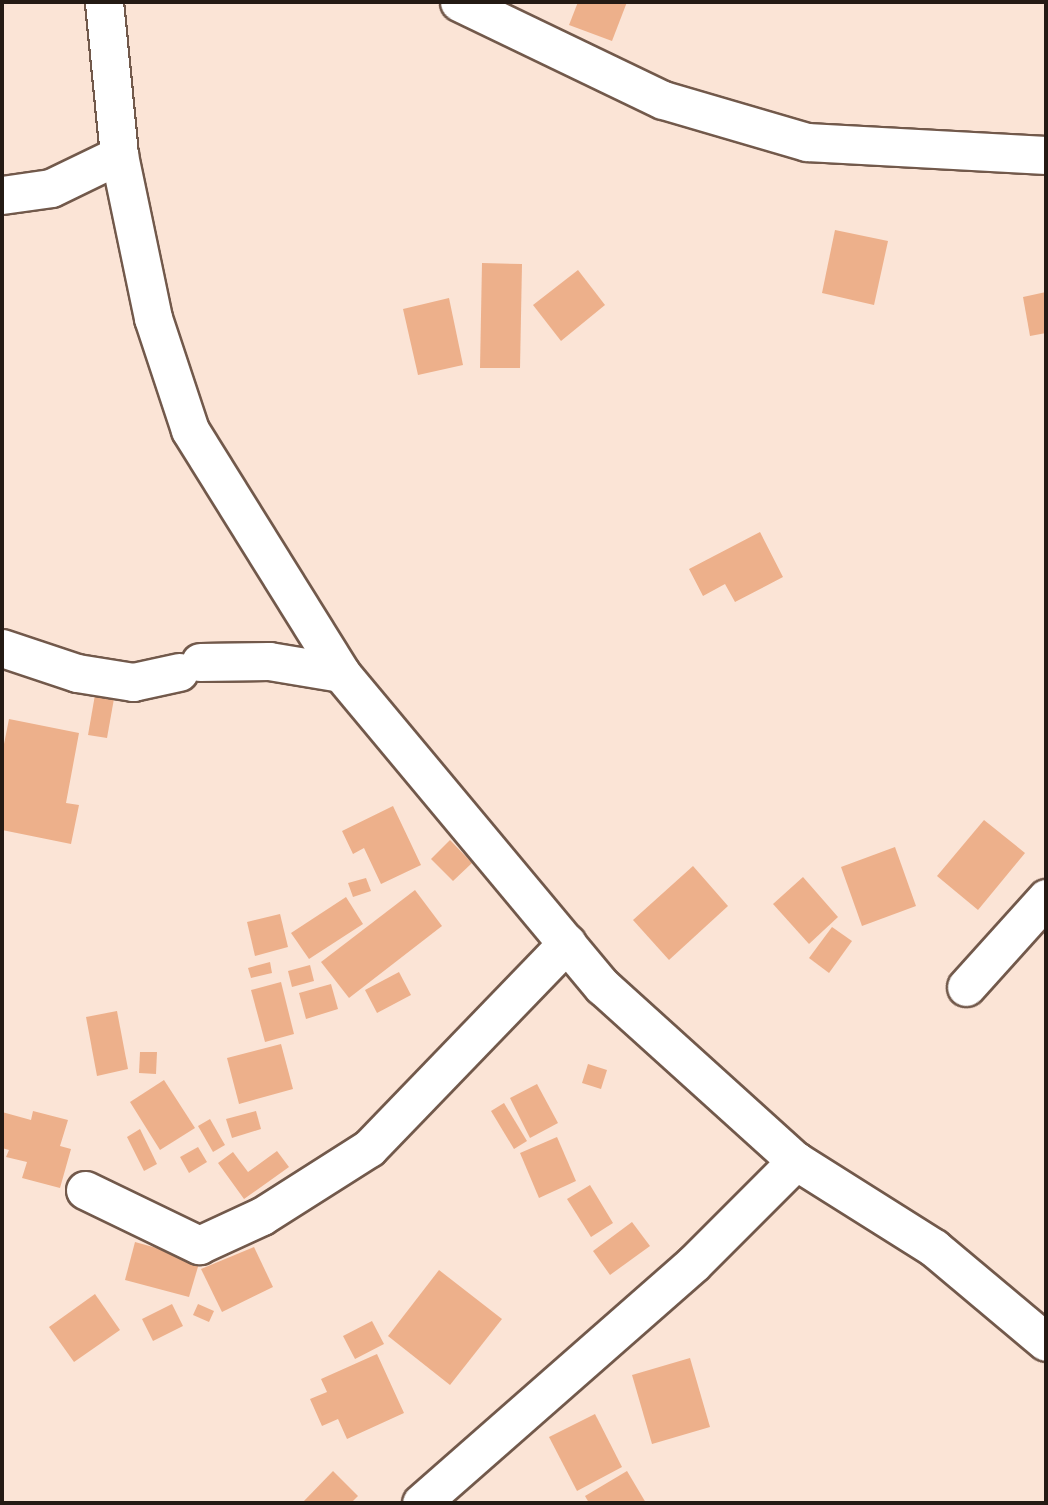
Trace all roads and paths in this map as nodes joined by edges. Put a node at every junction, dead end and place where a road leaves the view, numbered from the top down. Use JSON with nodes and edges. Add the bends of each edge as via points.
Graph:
{"nodes":[{"id":1,"x":104,"y":2,"type":"edge"},
{"id":2,"x":459,"y":2,"type":"edge"},
{"id":3,"x":119,"y":155,"type":"junction"},
{"id":4,"x":1046,"y":155,"type":"edge"},
{"id":5,"x":2,"y":195,"type":"edge"},
{"id":6,"x":2,"y":648,"type":"edge"},
{"id":7,"x":341,"y":673,"type":"junction"},
{"id":8,"x":1046,"y":898,"type":"edge"},
{"id":9,"x":567,"y":943,"type":"junction"},
{"id":10,"x":966,"y":987,"type":"dead end"},
{"id":11,"x":796,"y":1161,"type":"junction"},
{"id":12,"x":85,"y":1190,"type":"dead end"},
{"id":13,"x":1046,"y":1342,"type":"edge"},
{"id":14,"x":421,"y":1503,"type":"edge"}],
"edges":[{"from":1,"to":3,"type":"street"},
{"from":2,"to":4,"type":"street","via":[[663,100],[807,142]]},
{"from":3,"to":5,"type":"street","via":[[51,188]]},
{"from":3,"to":7,"type":"street","via":[[153,318],[190,430]]},
{"from":6,"to":7,"type":"street","via":[[77,673],[133,682],[190,667],[269,661]]},
{"from":7,"to":9,"type":"street"},
{"from":8,"to":10,"type":"street"},
{"from":9,"to":11,"type":"street","via":[[602,986]]},
{"from":9,"to":12,"type":"street","via":[[369,1148],[262,1216],[199,1245]]},
{"from":11,"to":13,"type":"street","via":[[934,1248]]},
{"from":11,"to":14,"type":"street","via":[[693,1264]]}]}
